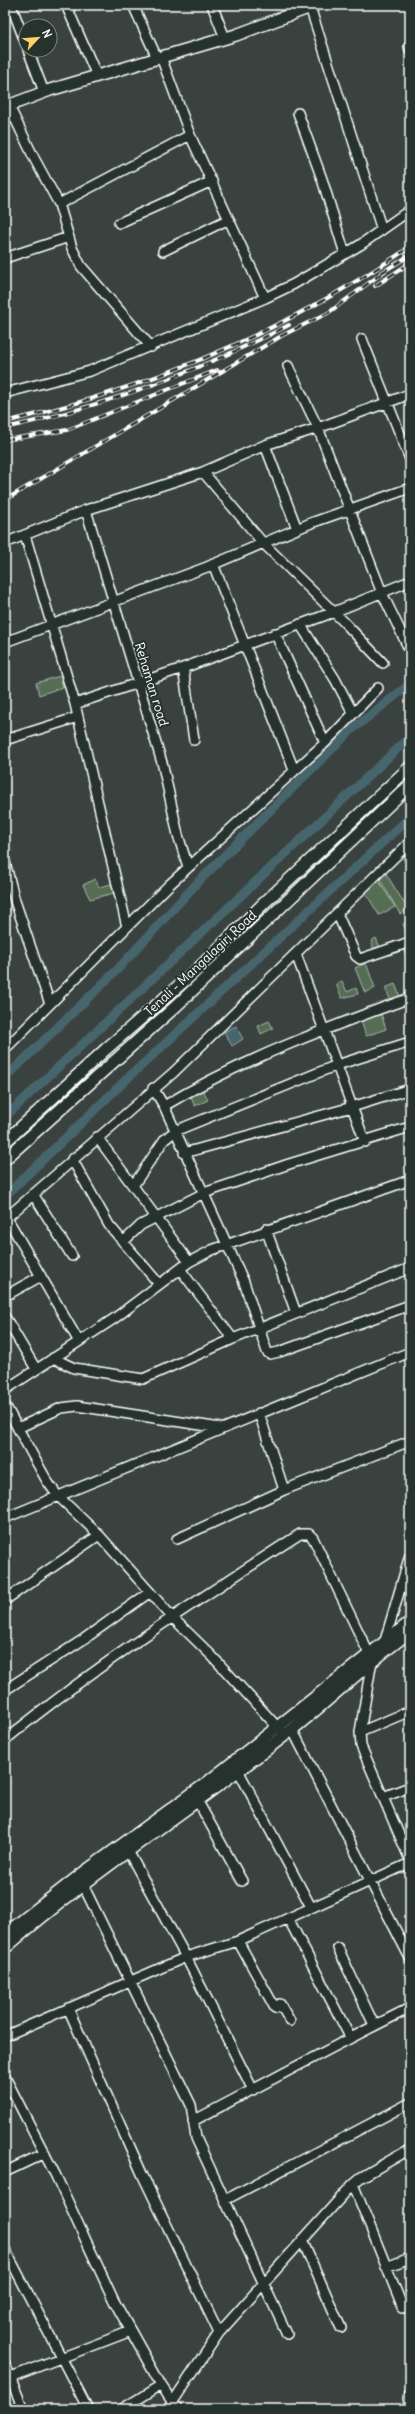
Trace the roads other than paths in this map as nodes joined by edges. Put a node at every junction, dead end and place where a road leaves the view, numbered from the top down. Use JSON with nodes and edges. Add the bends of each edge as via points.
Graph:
{"nodes":[{"id":1,"x":11,"y":5,"type":"edge"},
{"id":2,"x":66,"y":5,"type":"edge"},
{"id":3,"x":133,"y":5,"type":"edge"},
{"id":4,"x":212,"y":5,"type":"edge"},
{"id":5,"x":287,"y":5,"type":"edge"},
{"id":6,"x":313,"y":6,"type":"edge"},
{"id":7,"x":291,"y":16,"type":"junction"},
{"id":8,"x":18,"y":23,"type":"edge"},
{"id":9,"x":225,"y":38,"type":"junction"},
{"id":10,"x":159,"y":57,"type":"junction"},
{"id":11,"x":31,"y":58,"type":"edge"},
{"id":12,"x":97,"y":76,"type":"junction"},
{"id":13,"x":44,"y":92,"type":"junction"},
{"id":14,"x":7,"y":106,"type":"edge"},
{"id":15,"x":298,"y":113,"type":"dead end"},
{"id":16,"x":190,"y":135,"type":"junction"},
{"id":17,"x":212,"y":181,"type":"junction"},
{"id":18,"x":59,"y":204,"type":"junction"},
{"id":19,"x":410,"y":210,"type":"edge"},
{"id":20,"x":229,"y":219,"type":"junction"},
{"id":21,"x":119,"y":223,"type":"dead end"},
{"id":22,"x":382,"y":230,"type":"junction"},
{"id":23,"x":69,"y":237,"type":"junction"},
{"id":24,"x":163,"y":251,"type":"dead end"},
{"id":25,"x":345,"y":254,"type":"junction"},
{"id":26,"x":5,"y":258,"type":"edge"},
{"id":27,"x":265,"y":298,"type":"junction"},
{"id":28,"x":362,"y":340,"type":"dead end"},
{"id":29,"x":151,"y":347,"type":"junction"},
{"id":30,"x":288,"y":366,"type":"dead end"},
{"id":31,"x":5,"y":393,"type":"edge"},
{"id":32,"x":410,"y":394,"type":"edge"},
{"id":33,"x":389,"y":402,"type":"junction"},
{"id":34,"x":318,"y":428,"type":"junction"},
{"id":35,"x":265,"y":445,"type":"junction"},
{"id":36,"x":410,"y":459,"type":"edge"},
{"id":37,"x":203,"y":472,"type":"junction"},
{"id":38,"x":410,"y":488,"type":"edge"},
{"id":39,"x":86,"y":510,"type":"junction"},
{"id":40,"x":351,"y":510,"type":"junction"},
{"id":41,"x":297,"y":529,"type":"junction"},
{"id":42,"x":25,"y":535,"type":"junction"},
{"id":43,"x":5,"y":543,"type":"edge"},
{"id":44,"x":263,"y":543,"type":"junction"},
{"id":45,"x":213,"y":564,"type":"junction"},
{"id":46,"x":410,"y":581,"type":"edge"},
{"id":47,"x":382,"y":592,"type":"junction"},
{"id":48,"x":114,"y":601,"type":"junction"},
{"id":49,"x":334,"y":612,"type":"junction"},
{"id":50,"x":300,"y":624,"type":"junction"},
{"id":51,"x":50,"y":625,"type":"junction"},
{"id":52,"x":275,"y":633,"type":"junction"},
{"id":53,"x":5,"y":642,"type":"edge"},
{"id":54,"x":244,"y":646,"type":"junction"},
{"id":55,"x":409,"y":650,"type":"edge"},
{"id":56,"x":383,"y":663,"type":"dead end"},
{"id":57,"x":183,"y":668,"type":"junction"},
{"id":58,"x":138,"y":682,"type":"junction"},
{"id":59,"x":378,"y":688,"type":"dead end"},
{"id":60,"x":75,"y":704,"type":"junction"},
{"id":61,"x":353,"y":713,"type":"junction"},
{"id":62,"x":78,"y":717,"type":"junction"},
{"id":63,"x":5,"y":740,"type":"edge"},
{"id":64,"x":194,"y":740,"type":"dead end"},
{"id":65,"x":325,"y":743,"type":"junction"},
{"id":66,"x":410,"y":768,"type":"edge"},
{"id":67,"x":294,"y":770,"type":"junction"},
{"id":68,"x":410,"y":785,"type":"edge"},
{"id":69,"x":408,"y":847,"type":"edge"},
{"id":70,"x":5,"y":862,"type":"edge"},
{"id":71,"x":188,"y":867,"type":"junction"},
{"id":72,"x":337,"y":913,"type":"junction"},
{"id":73,"x":127,"y":927,"type":"junction"},
{"id":74,"x":410,"y":942,"type":"edge"},
{"id":75,"x":296,"y":954,"type":"junction"},
{"id":76,"x":410,"y":998,"type":"edge"},
{"id":77,"x":50,"y":1004,"type":"junction"},
{"id":78,"x":324,"y":1029,"type":"junction"},
{"id":79,"x":410,"y":1042,"type":"edge"},
{"id":80,"x":5,"y":1049,"type":"edge"},
{"id":81,"x":337,"y":1065,"type":"junction"},
{"id":82,"x":153,"y":1088,"type":"junction"},
{"id":83,"x":410,"y":1089,"type":"edge"},
{"id":84,"x":164,"y":1106,"type":"junction"},
{"id":85,"x":352,"y":1107,"type":"junction"},
{"id":86,"x":410,"y":1127,"type":"edge"},
{"id":87,"x":175,"y":1131,"type":"junction"},
{"id":88,"x":97,"y":1137,"type":"junction"},
{"id":89,"x":5,"y":1142,"type":"edge"},
{"id":90,"x":365,"y":1142,"type":"junction"},
{"id":91,"x":184,"y":1153,"type":"junction"},
{"id":92,"x":72,"y":1158,"type":"junction"},
{"id":93,"x":5,"y":1159,"type":"edge"},
{"id":94,"x":410,"y":1180,"type":"edge"},
{"id":95,"x":134,"y":1186,"type":"junction"},
{"id":96,"x":204,"y":1193,"type":"junction"},
{"id":97,"x":33,"y":1194,"type":"junction"},
{"id":98,"x":157,"y":1217,"type":"junction"},
{"id":99,"x":6,"y":1218,"type":"edge"},
{"id":100,"x":266,"y":1229,"type":"junction"},
{"id":101,"x":123,"y":1242,"type":"junction"},
{"id":102,"x":227,"y":1243,"type":"junction"},
{"id":103,"x":72,"y":1256,"type":"dead end"},
{"id":104,"x":189,"y":1262,"type":"junction"},
{"id":105,"x":410,"y":1268,"type":"edge"},
{"id":106,"x":180,"y":1269,"type":"junction"},
{"id":107,"x":41,"y":1276,"type":"junction"},
{"id":108,"x":159,"y":1284,"type":"junction"},
{"id":109,"x":5,"y":1296,"type":"edge"},
{"id":110,"x":410,"y":1306,"type":"edge"},
{"id":111,"x":296,"y":1313,"type":"junction"},
{"id":112,"x":5,"y":1317,"type":"edge"},
{"id":113,"x":259,"y":1329,"type":"junction"},
{"id":114,"x":78,"y":1340,"type":"junction"},
{"id":115,"x":233,"y":1340,"type":"junction"},
{"id":116,"x":410,"y":1352,"type":"edge"},
{"id":117,"x":53,"y":1358,"type":"junction"},
{"id":118,"x":36,"y":1369,"type":"junction"},
{"id":119,"x":5,"y":1390,"type":"edge"},
{"id":120,"x":5,"y":1406,"type":"edge"},
{"id":121,"x":258,"y":1413,"type":"junction"},
{"id":122,"x":18,"y":1428,"type":"junction"},
{"id":123,"x":221,"y":1428,"type":"junction"},
{"id":124,"x":410,"y":1442,"type":"edge"},
{"id":125,"x":284,"y":1490,"type":"junction"},
{"id":126,"x":57,"y":1495,"type":"junction"},
{"id":127,"x":5,"y":1518,"type":"edge"},
{"id":128,"x":99,"y":1535,"type":"junction"},
{"id":129,"x":177,"y":1538,"type":"dead end"},
{"id":130,"x":410,"y":1555,"type":"edge"},
{"id":131,"x":150,"y":1592,"type":"junction"},
{"id":132,"x":5,"y":1600,"type":"edge"},
{"id":133,"x":172,"y":1617,"type":"junction"},
{"id":134,"x":410,"y":1622,"type":"edge"},
{"id":135,"x":410,"y":1632,"type":"edge"},
{"id":136,"x":385,"y":1640,"type":"junction"},
{"id":137,"x":382,"y":1653,"type":"junction"},
{"id":138,"x":370,"y":1657,"type":"junction"},
{"id":139,"x":5,"y":1690,"type":"edge"},
{"id":140,"x":410,"y":1711,"type":"edge"},
{"id":141,"x":277,"y":1727,"type":"junction"},
{"id":142,"x":289,"y":1732,"type":"junction"},
{"id":143,"x":360,"y":1732,"type":"junction"},
{"id":144,"x":5,"y":1740,"type":"edge"},
{"id":145,"x":238,"y":1770,"type":"junction"},
{"id":146,"x":410,"y":1787,"type":"edge"},
{"id":147,"x":383,"y":1798,"type":"junction"},
{"id":148,"x":197,"y":1800,"type":"junction"},
{"id":149,"x":128,"y":1851,"type":"junction"},
{"id":150,"x":410,"y":1861,"type":"edge"},
{"id":151,"x":242,"y":1881,"type":"dead end"},
{"id":152,"x":372,"y":1882,"type":"junction"},
{"id":153,"x":83,"y":1885,"type":"junction"},
{"id":154,"x":312,"y":1907,"type":"junction"},
{"id":155,"x":288,"y":1918,"type":"junction"},
{"id":156,"x":5,"y":1934,"type":"edge"},
{"id":157,"x":238,"y":1941,"type":"junction"},
{"id":158,"x":5,"y":1948,"type":"edge"},
{"id":159,"x":338,"y":1948,"type":"dead end"},
{"id":160,"x":186,"y":1957,"type":"junction"},
{"id":161,"x":410,"y":1958,"type":"edge"},
{"id":162,"x":130,"y":1981,"type":"junction"},
{"id":163,"x":68,"y":2008,"type":"junction"},
{"id":164,"x":410,"y":2008,"type":"edge"},
{"id":165,"x":290,"y":2021,"type":"dead end"},
{"id":166,"x":374,"y":2025,"type":"junction"},
{"id":167,"x":5,"y":2036,"type":"edge"},
{"id":168,"x":350,"y":2037,"type":"junction"},
{"id":169,"x":5,"y":2077,"type":"edge"},
{"id":170,"x":253,"y":2090,"type":"junction"},
{"id":171,"x":410,"y":2103,"type":"edge"},
{"id":172,"x":193,"y":2121,"type":"junction"},
{"id":173,"x":410,"y":2149,"type":"edge"},
{"id":174,"x":44,"y":2153,"type":"junction"},
{"id":175,"x":5,"y":2172,"type":"edge"},
{"id":176,"x":353,"y":2184,"type":"junction"},
{"id":177,"x":225,"y":2200,"type":"junction"},
{"id":178,"x":302,"y":2240,"type":"junction"},
{"id":179,"x":5,"y":2249,"type":"edge"},
{"id":180,"x":410,"y":2258,"type":"edge"},
{"id":181,"x":386,"y":2267,"type":"junction"},
{"id":182,"x":263,"y":2284,"type":"junction"},
{"id":183,"x":403,"y":2308,"type":"dead end"},
{"id":184,"x":341,"y":2328,"type":"dead end"},
{"id":185,"x":131,"y":2331,"type":"junction"},
{"id":186,"x":219,"y":2333,"type":"junction"},
{"id":187,"x":287,"y":2334,"type":"dead end"},
{"id":188,"x":60,"y":2358,"type":"junction"},
{"id":189,"x":5,"y":2364,"type":"edge"},
{"id":190,"x":8,"y":2378,"type":"edge"},
{"id":191,"x":161,"y":2385,"type":"junction"},
{"id":192,"x":410,"y":2394,"type":"edge"},
{"id":193,"x":173,"y":2406,"type":"edge"},
{"id":194,"x":23,"y":2409,"type":"edge"},
{"id":195,"x":88,"y":2409,"type":"edge"},
{"id":196,"x":122,"y":2409,"type":"edge"},
{"id":197,"x":410,"y":2409,"type":"edge"}],
"edges":[{"from":1,"to":8,"type":"street"},
{"from":2,"to":12,"type":"street"},
{"from":3,"to":10,"type":"street"},
{"from":4,"to":9,"type":"street"},
{"from":5,"to":7,"type":"street"},
{"from":6,"to":7,"type":"main road"},
{"from":6,"to":22,"type":"street"},
{"from":7,"to":9,"type":"main road"},
{"from":9,"to":10,"type":"main road"},
{"from":10,"to":12,"type":"main road"},
{"from":10,"to":16,"type":"street"},
{"from":11,"to":13,"type":"street"},
{"from":12,"to":13,"type":"main road"},
{"from":13,"to":14,"type":"main road"},
{"from":14,"to":18,"type":"street"},
{"from":15,"to":25,"type":"street"},
{"from":16,"to":17,"type":"street"},
{"from":16,"to":18,"type":"street"},
{"from":17,"to":20,"type":"street"},
{"from":17,"to":21,"type":"street"},
{"from":18,"to":23,"type":"street"},
{"from":19,"to":22,"type":"street"},
{"from":20,"to":24,"type":"street"},
{"from":20,"to":27,"type":"street"},
{"from":22,"to":25,"type":"street"},
{"from":23,"to":26,"type":"street"},
{"from":23,"to":29,"type":"street","via":[[81,266]]},
{"from":25,"to":27,"type":"street"},
{"from":27,"to":29,"type":"street"},
{"from":28,"to":33,"type":"street"},
{"from":29,"to":31,"type":"street","via":[[90,371]]},
{"from":30,"to":34,"type":"street"},
{"from":32,"to":33,"type":"street"},
{"from":33,"to":34,"type":"street"},
{"from":33,"to":36,"type":"street"},
{"from":34,"to":35,"type":"street"},
{"from":34,"to":40,"type":"street"},
{"from":35,"to":37,"type":"street"},
{"from":35,"to":41,"type":"street"},
{"from":37,"to":39,"type":"street"},
{"from":37,"to":44,"type":"street"},
{"from":38,"to":40,"type":"street"},
{"from":39,"to":42,"type":"street"},
{"from":39,"to":48,"type":"street","name":"Rehaman road"},
{"from":40,"to":41,"type":"street"},
{"from":40,"to":47,"type":"street"},
{"from":41,"to":44,"type":"street"},
{"from":42,"to":43,"type":"street"},
{"from":42,"to":51,"type":"street"},
{"from":44,"to":45,"type":"street"},
{"from":44,"to":49,"type":"street"},
{"from":45,"to":48,"type":"street"},
{"from":45,"to":54,"type":"street"},
{"from":46,"to":47,"type":"street"},
{"from":47,"to":49,"type":"street"},
{"from":47,"to":55,"type":"street"},
{"from":48,"to":51,"type":"street"},
{"from":48,"to":58,"type":"street","name":"Rehaman road"},
{"from":49,"to":50,"type":"street"},
{"from":49,"to":56,"type":"street"},
{"from":50,"to":52,"type":"street"},
{"from":50,"to":61,"type":"street"},
{"from":51,"to":53,"type":"street"},
{"from":51,"to":60,"type":"street"},
{"from":52,"to":54,"type":"street"},
{"from":52,"to":65,"type":"street"},
{"from":54,"to":57,"type":"street"},
{"from":54,"to":67,"type":"street"},
{"from":57,"to":58,"type":"street"},
{"from":57,"to":64,"type":"street"},
{"from":58,"to":60,"type":"street"},
{"from":58,"to":71,"type":"street","name":"Rehaman road","via":[[163,766]]},
{"from":59,"to":61,"type":"street"},
{"from":60,"to":62,"type":"street"},
{"from":61,"to":65,"type":"street"},
{"from":62,"to":63,"type":"street"},
{"from":62,"to":73,"type":"street"},
{"from":65,"to":67,"type":"street"},
{"from":66,"to":89,"type":"main road","via":[[263,904],[199,968]]},
{"from":67,"to":71,"type":"street"},
{"from":68,"to":93,"type":"main road","name":"Tenali - Mangalagiri Road","via":[[175,1007]]},
{"from":69,"to":72,"type":"street"},
{"from":70,"to":77,"type":"street","via":[[15,901]]},
{"from":71,"to":73,"type":"street"},
{"from":72,"to":74,"type":"street","via":[[356,956],[360,959]]},
{"from":72,"to":75,"type":"street"},
{"from":73,"to":77,"type":"street"},
{"from":75,"to":78,"type":"street"},
{"from":75,"to":82,"type":"street","via":[[174,1072]]},
{"from":76,"to":78,"type":"street"},
{"from":77,"to":80,"type":"street"},
{"from":78,"to":81,"type":"street"},
{"from":78,"to":84,"type":"street","via":[[200,1085]]},
{"from":79,"to":81,"type":"street"},
{"from":81,"to":85,"type":"street"},
{"from":81,"to":87,"type":"street"},
{"from":82,"to":84,"type":"street"},
{"from":82,"to":88,"type":"street"},
{"from":83,"to":85,"type":"street"},
{"from":84,"to":87,"type":"street"},
{"from":85,"to":90,"type":"street"},
{"from":85,"to":91,"type":"street"},
{"from":86,"to":90,"type":"street"},
{"from":87,"to":91,"type":"street"},
{"from":87,"to":95,"type":"street","via":[[164,1140]]},
{"from":88,"to":92,"type":"street"},
{"from":88,"to":95,"type":"street"},
{"from":90,"to":96,"type":"street"},
{"from":91,"to":96,"type":"street"},
{"from":92,"to":97,"type":"street"},
{"from":92,"to":101,"type":"street","via":[[109,1224]]},
{"from":94,"to":100,"type":"street"},
{"from":95,"to":98,"type":"street"},
{"from":96,"to":98,"type":"street"},
{"from":96,"to":102,"type":"street"},
{"from":97,"to":99,"type":"street"},
{"from":97,"to":103,"type":"street"},
{"from":98,"to":101,"type":"street","via":[[141,1225]]},
{"from":98,"to":104,"type":"street"},
{"from":99,"to":107,"type":"street"},
{"from":100,"to":102,"type":"street"},
{"from":100,"to":111,"type":"street"},
{"from":101,"to":108,"type":"street"},
{"from":102,"to":104,"type":"street"},
{"from":102,"to":113,"type":"street","via":[[244,1282]]},
{"from":104,"to":106,"type":"street"},
{"from":105,"to":111,"type":"street"},
{"from":106,"to":108,"type":"street"},
{"from":106,"to":115,"type":"street"},
{"from":107,"to":109,"type":"street"},
{"from":107,"to":114,"type":"street"},
{"from":108,"to":114,"type":"street","via":[[115,1318]]},
{"from":110,"to":113,"type":"street","via":[[273,1353],[266,1352]]},
{"from":111,"to":113,"type":"street"},
{"from":112,"to":118,"type":"street"},
{"from":113,"to":115,"type":"street"},
{"from":114,"to":117,"type":"street"},
{"from":115,"to":117,"type":"street","via":[[143,1379],[74,1368]]},
{"from":116,"to":121,"type":"street"},
{"from":117,"to":118,"type":"street"},
{"from":118,"to":119,"type":"street"},
{"from":120,"to":122,"type":"street"},
{"from":121,"to":123,"type":"street"},
{"from":121,"to":125,"type":"street"},
{"from":122,"to":123,"type":"street","via":[[62,1408],[77,1406]]},
{"from":122,"to":126,"type":"street"},
{"from":123,"to":126,"type":"street"},
{"from":124,"to":125,"type":"street"},
{"from":125,"to":129,"type":"street"},
{"from":126,"to":127,"type":"street"},
{"from":126,"to":128,"type":"street"},
{"from":128,"to":131,"type":"street"},
{"from":128,"to":132,"type":"street"},
{"from":130,"to":136,"type":"street"},
{"from":131,"to":133,"type":"street"},
{"from":131,"to":139,"type":"street"},
{"from":133,"to":138,"type":"street","via":[[300,1534],[309,1534]]},
{"from":133,"to":141,"type":"street","via":[[212,1656]]},
{"from":133,"to":144,"type":"street","via":[[52,1702]]},
{"from":134,"to":136,"type":"main road"},
{"from":135,"to":137,"type":"main road"},
{"from":136,"to":137,"type":"street"},
{"from":136,"to":138,"type":"main road"},
{"from":137,"to":138,"type":"main road"},
{"from":138,"to":141,"type":"main road"},
{"from":138,"to":142,"type":"main road"},
{"from":138,"to":143,"type":"street"},
{"from":140,"to":143,"type":"street"},
{"from":141,"to":142,"type":"street"},
{"from":141,"to":156,"type":"main road"},
{"from":142,"to":145,"type":"main road"},
{"from":142,"to":152,"type":"street"},
{"from":143,"to":147,"type":"street","via":[[363,1755]]},
{"from":145,"to":148,"type":"main road"},
{"from":145,"to":154,"type":"street"},
{"from":146,"to":147,"type":"street"},
{"from":147,"to":150,"type":"street"},
{"from":148,"to":149,"type":"main road"},
{"from":148,"to":151,"type":"street"},
{"from":149,"to":153,"type":"main road"},
{"from":149,"to":160,"type":"street"},
{"from":150,"to":152,"type":"street"},
{"from":152,"to":154,"type":"street"},
{"from":152,"to":161,"type":"street"},
{"from":153,"to":158,"type":"main road"},
{"from":153,"to":162,"type":"street"},
{"from":154,"to":155,"type":"street"},
{"from":155,"to":157,"type":"street"},
{"from":155,"to":168,"type":"street"},
{"from":157,"to":160,"type":"street"},
{"from":157,"to":165,"type":"street","via":[[275,2008],[280,2004]]},
{"from":159,"to":166,"type":"street"},
{"from":160,"to":162,"type":"street"},
{"from":160,"to":170,"type":"street"},
{"from":162,"to":163,"type":"street"},
{"from":162,"to":172,"type":"street","via":[[191,2105]]},
{"from":163,"to":167,"type":"street"},
{"from":163,"to":186,"type":"street","via":[[142,2176]]},
{"from":164,"to":166,"type":"street"},
{"from":166,"to":168,"type":"street"},
{"from":168,"to":170,"type":"street"},
{"from":169,"to":174,"type":"street"},
{"from":170,"to":172,"type":"street"},
{"from":171,"to":177,"type":"street"},
{"from":172,"to":177,"type":"street","via":[[196,2138]]},
{"from":173,"to":176,"type":"street"},
{"from":174,"to":175,"type":"street"},
{"from":174,"to":185,"type":"street"},
{"from":176,"to":178,"type":"street"},
{"from":176,"to":181,"type":"street"},
{"from":177,"to":182,"type":"street"},
{"from":178,"to":182,"type":"street"},
{"from":178,"to":184,"type":"street"},
{"from":179,"to":188,"type":"street"},
{"from":180,"to":181,"type":"street"},
{"from":181,"to":183,"type":"street"},
{"from":182,"to":186,"type":"street"},
{"from":182,"to":187,"type":"street"},
{"from":185,"to":188,"type":"street"},
{"from":185,"to":191,"type":"street"},
{"from":186,"to":193,"type":"street"},
{"from":188,"to":190,"type":"street"},
{"from":188,"to":195,"type":"street"},
{"from":189,"to":190,"type":"street"},
{"from":190,"to":194,"type":"street"},
{"from":191,"to":193,"type":"street"},
{"from":191,"to":196,"type":"street"},
{"from":192,"to":197,"type":"street"}]}
